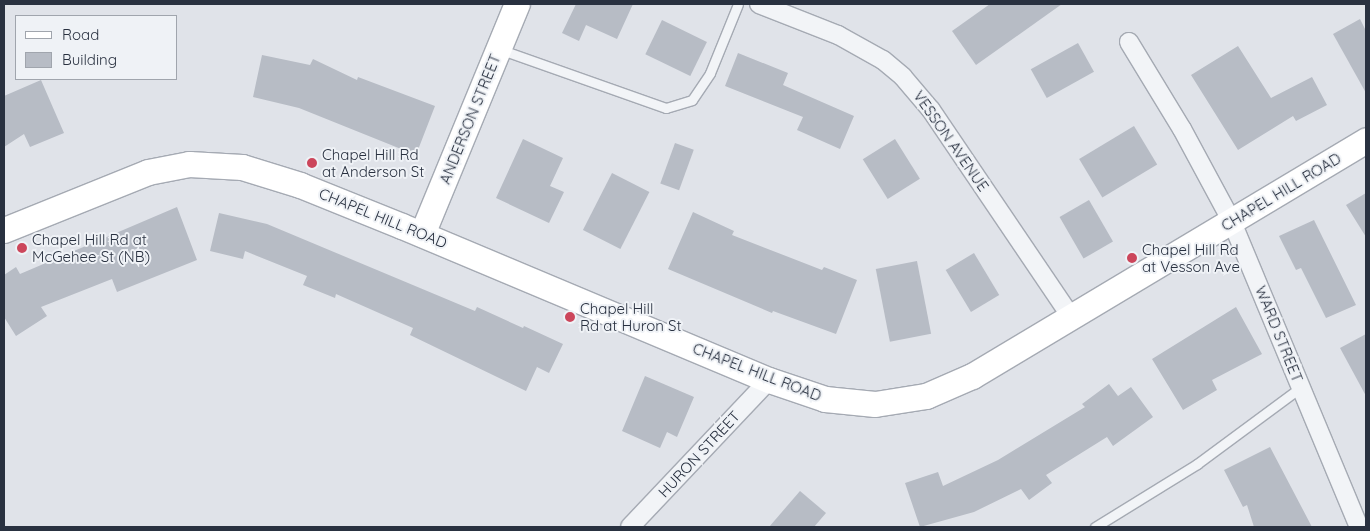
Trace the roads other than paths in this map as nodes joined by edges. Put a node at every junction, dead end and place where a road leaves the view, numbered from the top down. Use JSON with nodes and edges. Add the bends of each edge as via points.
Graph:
{"nodes":[{"id":1,"x":516,"y":4,"type":"edge"},
{"id":2,"x":738,"y":4,"type":"edge"},
{"id":3,"x":766,"y":5,"type":"edge"},
{"id":4,"x":1129,"y":42,"type":"dead end"},
{"id":5,"x":499,"y":49,"type":"junction"},
{"id":6,"x":1366,"y":140,"type":"edge"},
{"id":7,"x":1232,"y":222,"type":"junction"},
{"id":8,"x":4,"y":230,"type":"edge"},
{"id":9,"x":422,"y":234,"type":"junction"},
{"id":10,"x":1071,"y":317,"type":"junction"},
{"id":11,"x":769,"y":380,"type":"junction"},
{"id":12,"x":1301,"y":387,"type":"junction"},
{"id":13,"x":630,"y":527,"type":"edge"},
{"id":14,"x":1095,"y":527,"type":"edge"},
{"id":15,"x":1359,"y":527,"type":"edge"}],
"edges":[{"from":1,"to":5,"type":"street","name":"ANDERSON STREET"},
{"from":2,"to":5,"type":"lane","via":[[710,73],[692,100],[666,108]]},
{"from":3,"to":10,"type":"street","name":"VESSON AVENUE","via":[[845,38],[884,60],[903,77],[931,110]]},
{"from":4,"to":7,"type":"street","name":"WARD STREET","via":[[1182,129]]},
{"from":5,"to":9,"type":"street","name":"ANDERSON STREET"},
{"from":6,"to":7,"type":"street","name":"CHAPEL HILL ROAD"},
{"from":7,"to":10,"type":"street","name":"CHAPEL HILL ROAD"},
{"from":7,"to":12,"type":"street","name":"WARD STREET"},
{"from":8,"to":9,"type":"street","name":"CHAPEL HILL ROAD","via":[[148,172],[189,164],[217,164],[266,173]]},
{"from":9,"to":11,"type":"street","name":"CHAPEL HILL ROAD"},
{"from":10,"to":11,"type":"street","name":"CHAPEL HILL ROAD","via":[[972,376],[903,402],[850,403],[825,399]]},
{"from":11,"to":13,"type":"street","name":"HURON STREET"},
{"from":12,"to":14,"type":"lane","via":[[1197,464]]},
{"from":12,"to":15,"type":"street","name":"WARD STREET"}]}
